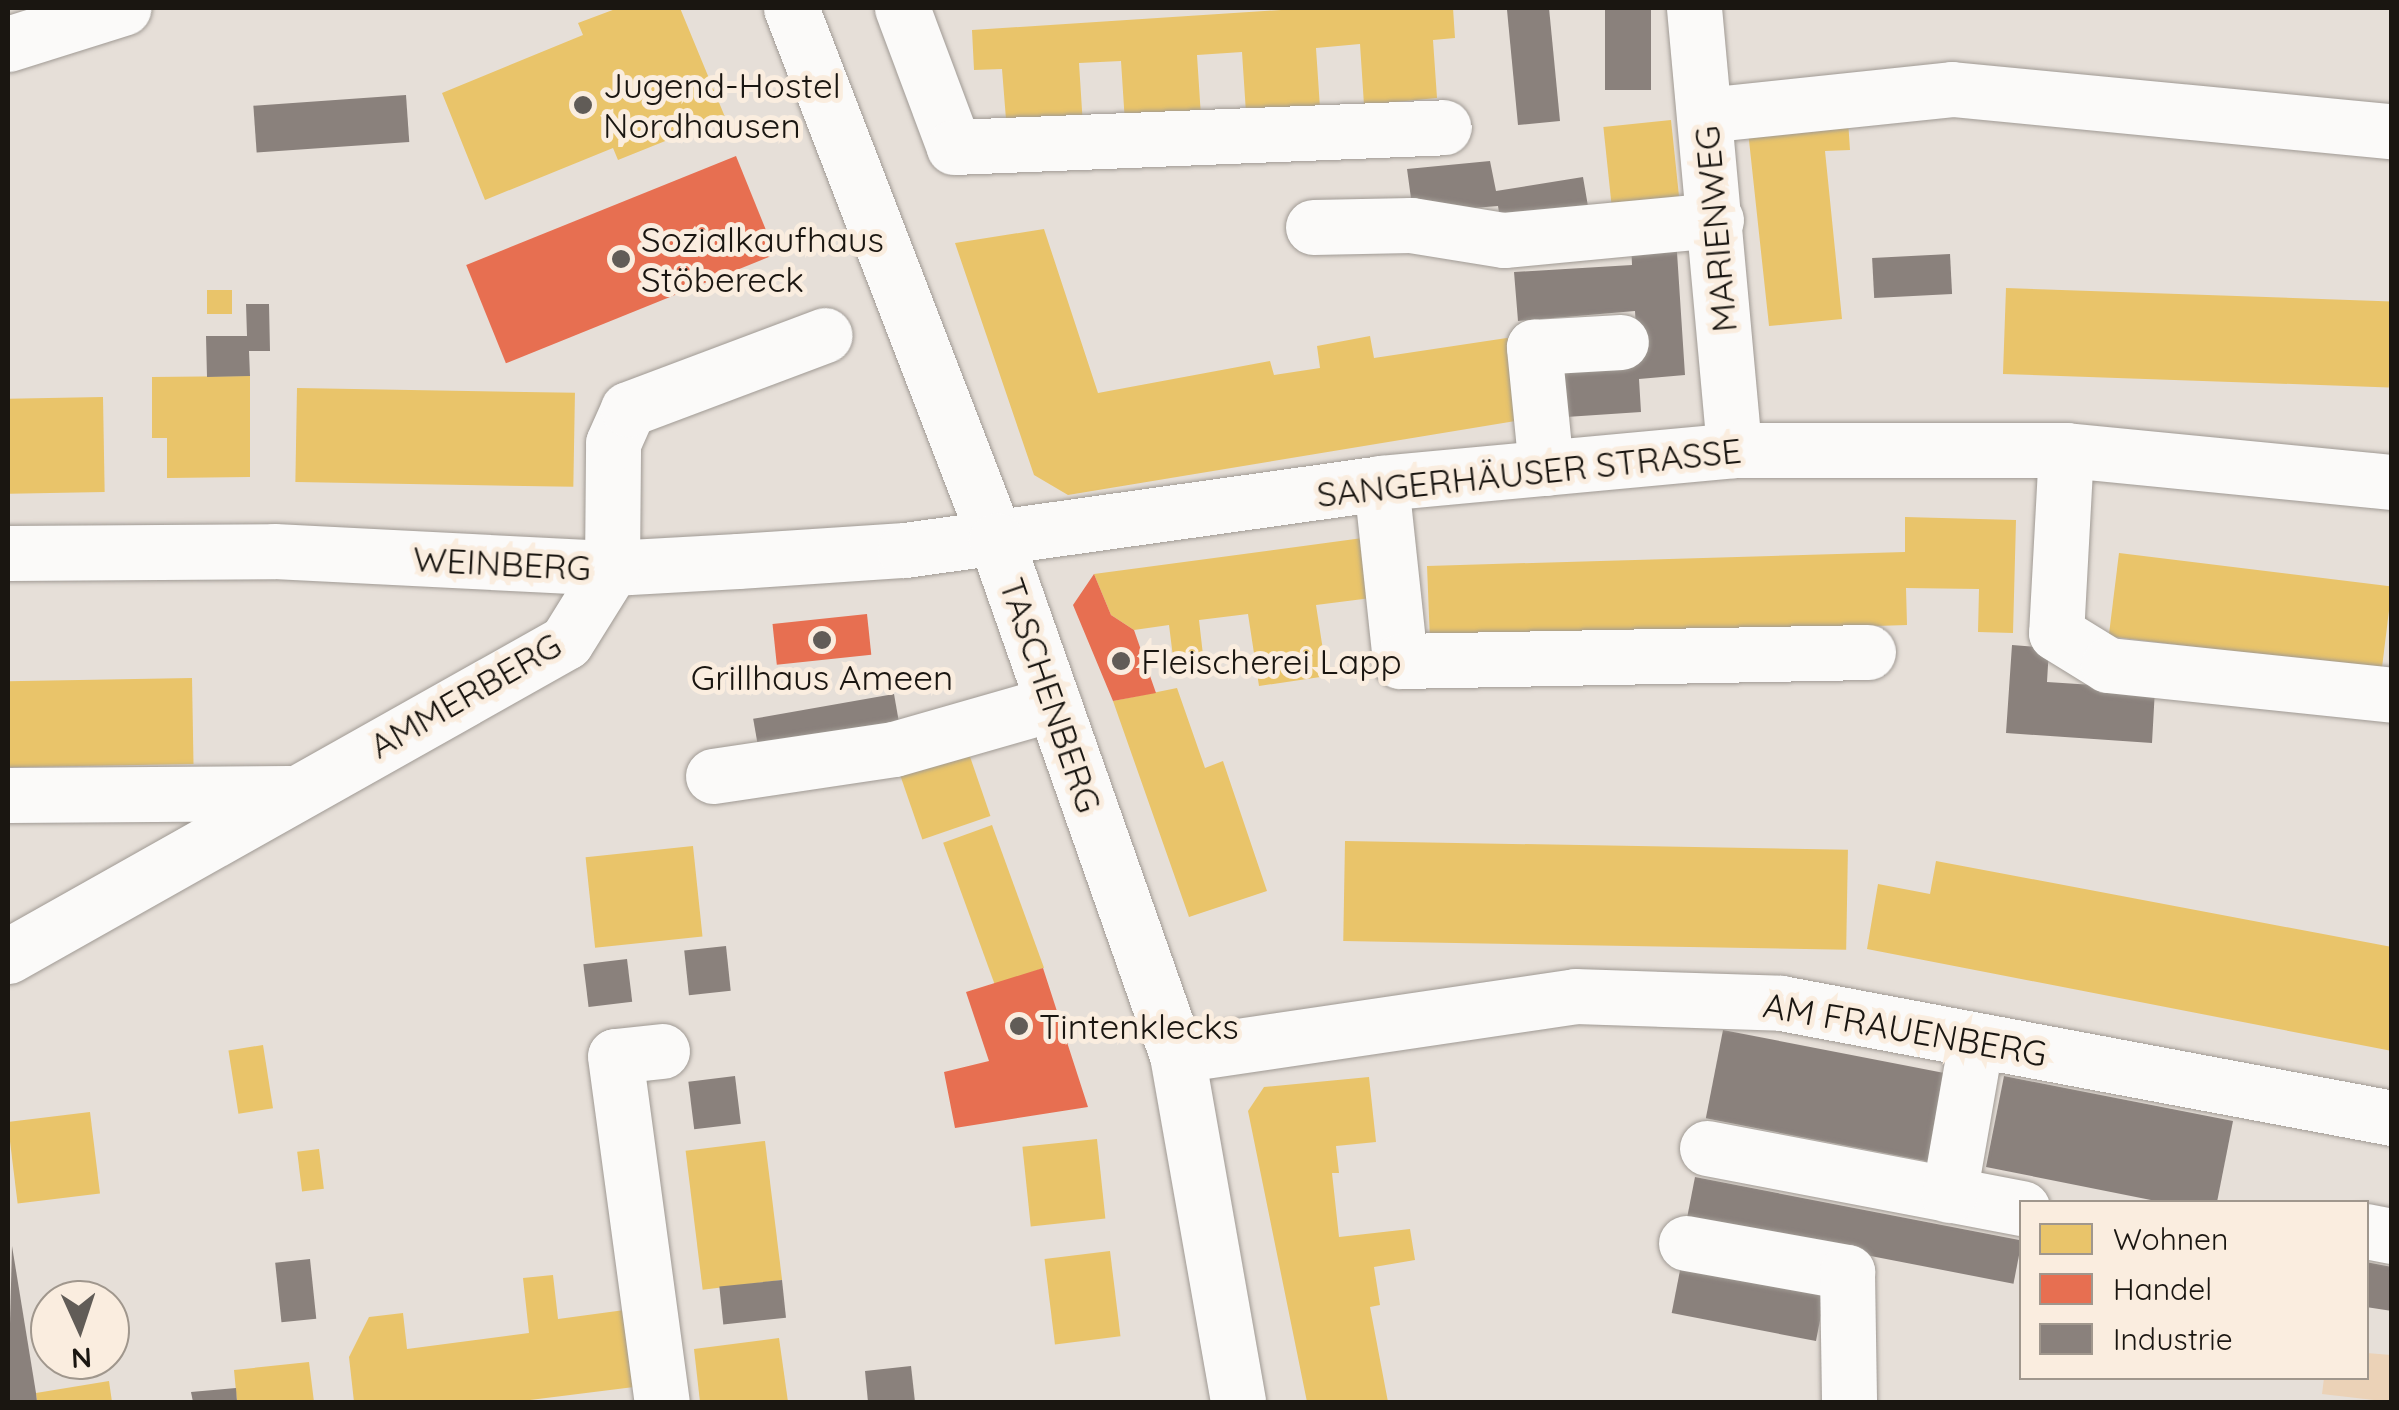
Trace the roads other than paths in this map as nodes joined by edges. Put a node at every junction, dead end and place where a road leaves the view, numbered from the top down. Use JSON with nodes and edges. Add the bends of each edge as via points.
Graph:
{"nodes":[{"id":1,"x":123,"y":8,"type":"edge"},
{"id":2,"x":791,"y":8,"type":"edge"},
{"id":3,"x":902,"y":8,"type":"edge"},
{"id":4,"x":1694,"y":8,"type":"edge"},
{"id":5,"x":8,"y":44,"type":"edge"},
{"id":6,"x":1706,"y":115,"type":"junction"},
{"id":7,"x":1444,"y":127,"type":"dead end"},
{"id":8,"x":2392,"y":131,"type":"edge"},
{"id":9,"x":1716,"y":220,"type":"junction"},
{"id":10,"x":1313,"y":226,"type":"dead end"},
{"id":11,"x":826,"y":335,"type":"dead end"},
{"id":12,"x":1621,"y":342,"type":"dead end"},
{"id":13,"x":1734,"y":450,"type":"junction"},
{"id":14,"x":2066,"y":450,"type":"junction"},
{"id":15,"x":1546,"y":468,"type":"junction"},
{"id":16,"x":2392,"y":482,"type":"edge"},
{"id":17,"x":1381,"y":483,"type":"junction"},
{"id":18,"x":996,"y":540,"type":"junction"},
{"id":19,"x":8,"y":553,"type":"edge"},
{"id":20,"x":612,"y":568,"type":"junction"},
{"id":21,"x":1868,"y":652,"type":"dead end"},
{"id":22,"x":2392,"y":696,"type":"edge"},
{"id":23,"x":1054,"y":704,"type":"junction"},
{"id":24,"x":712,"y":776,"type":"dead end"},
{"id":25,"x":292,"y":794,"type":"junction"},
{"id":26,"x":8,"y":795,"type":"edge"},
{"id":27,"x":8,"y":956,"type":"edge"},
{"id":28,"x":1976,"y":1040,"type":"junction"},
{"id":29,"x":662,"y":1051,"type":"dead end"},
{"id":30,"x":1177,"y":1055,"type":"junction"},
{"id":31,"x":2392,"y":1118,"type":"edge"},
{"id":32,"x":1707,"y":1148,"type":"dead end"},
{"id":33,"x":1949,"y":1195,"type":"junction"},
{"id":34,"x":2019,"y":1207,"type":"edge"},
{"id":35,"x":1686,"y":1244,"type":"dead end"},
{"id":36,"x":662,"y":1402,"type":"edge"},
{"id":37,"x":1238,"y":1402,"type":"edge"},
{"id":38,"x":1849,"y":1402,"type":"edge"}],
"edges":[{"from":1,"to":5,"type":"street"},
{"from":2,"to":18,"type":"street","name":"TASCHENBERG"},
{"from":3,"to":7,"type":"street","via":[[954,147]]},
{"from":4,"to":6,"type":"street","name":"MARIENWEG"},
{"from":6,"to":8,"type":"street","via":[[1952,89]]},
{"from":6,"to":9,"type":"street","name":"MARIENWEG"},
{"from":9,"to":10,"type":"street","via":[[1504,240],[1412,224]]},
{"from":9,"to":13,"type":"street","name":"MARIENWEG"},
{"from":11,"to":20,"type":"street","via":[[628,409],[613,443]]},
{"from":12,"to":15,"type":"street","via":[[1534,347]]},
{"from":13,"to":14,"type":"street","name":"SANGERHÄUSER STRASSE"},
{"from":13,"to":15,"type":"street","name":"SANGERHÄUSER STRASSE"},
{"from":14,"to":16,"type":"street","name":"SANGERHÄUSER STRASSE"},
{"from":14,"to":22,"type":"street","via":[[2056,634],[2108,665]]},
{"from":15,"to":17,"type":"street","name":"SANGERHÄUSER STRASSE"},
{"from":17,"to":18,"type":"street","name":"SANGERHÄUSER STRASSE"},
{"from":17,"to":21,"type":"street","via":[[1400,662]]},
{"from":18,"to":20,"type":"street","name":"WEINBERG"},
{"from":18,"to":23,"type":"street","name":"TASCHENBERG"},
{"from":19,"to":20,"type":"street","name":"WEINBERG","via":[[274,551]]},
{"from":20,"to":25,"type":"street","name":"AMMERBERG","via":[[566,642]]},
{"from":23,"to":24,"type":"street","via":[[894,749]]},
{"from":23,"to":30,"type":"street","name":"TASCHENBERG"},
{"from":25,"to":26,"type":"street","name":"AMMERBERG"},
{"from":25,"to":27,"type":"street","name":"AMMERBERG"},
{"from":28,"to":30,"type":"street","name":"AM FRAUENBERG","via":[[1781,1003],[1576,996]]},
{"from":28,"to":31,"type":"street","name":"AM FRAUENBERG"},
{"from":28,"to":33,"type":"street"},
{"from":29,"to":36,"type":"street","via":[[615,1056]]},
{"from":30,"to":37,"type":"street","name":"TASCHENBERG"},
{"from":32,"to":33,"type":"street"},
{"from":33,"to":34,"type":"street"},
{"from":35,"to":38,"type":"street","via":[[1847,1272]]}]}
